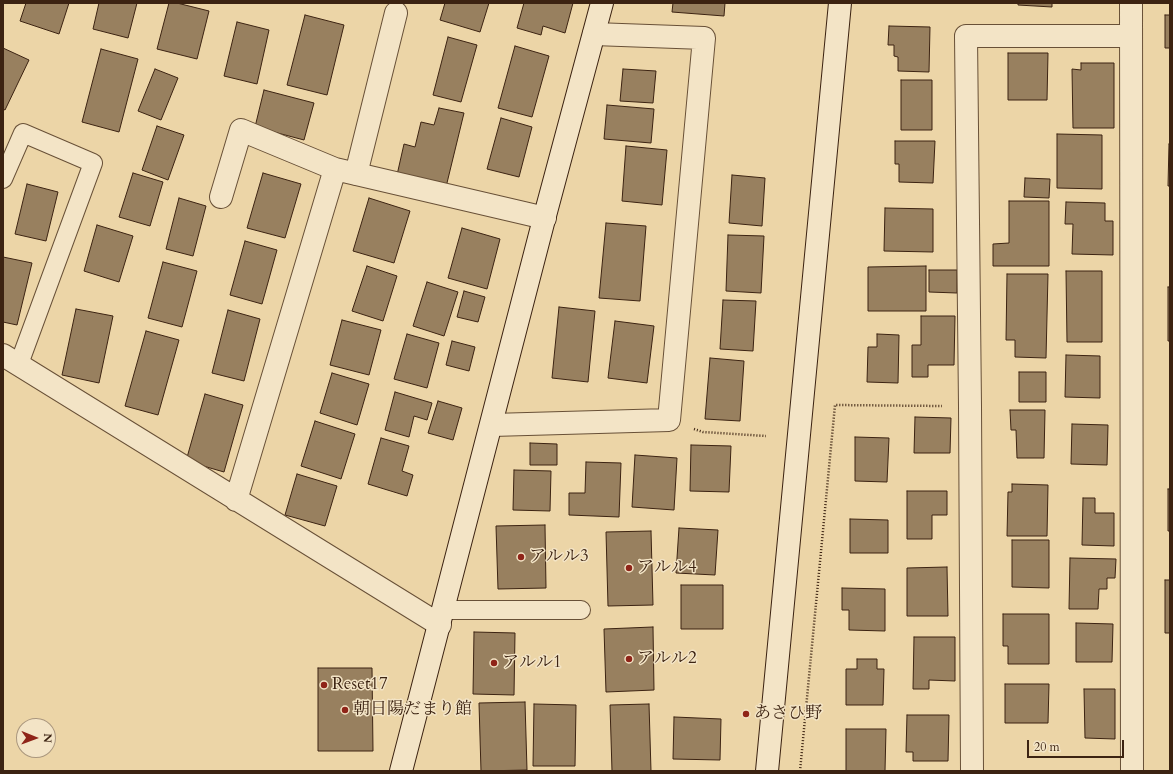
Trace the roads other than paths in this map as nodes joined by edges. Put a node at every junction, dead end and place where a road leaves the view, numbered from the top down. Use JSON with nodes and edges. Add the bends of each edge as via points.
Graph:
{"nodes":[{"id":1,"x":602,"y":3,"type":"edge"},
{"id":2,"x":840,"y":3,"type":"edge"},
{"id":3,"x":1131,"y":3,"type":"edge"},
{"id":4,"x":396,"y":13,"type":"dead end"},
{"id":5,"x":594,"y":34,"type":"junction"},
{"id":6,"x":1131,"y":36,"type":"junction"},
{"id":7,"x":336,"y":169,"type":"junction"},
{"id":8,"x":356,"y":174,"type":"junction"},
{"id":9,"x":3,"y":180,"type":"edge"},
{"id":10,"x":221,"y":197,"type":"dead end"},
{"id":11,"x":545,"y":218,"type":"junction"},
{"id":12,"x":11,"y":360,"type":"edge"},
{"id":13,"x":492,"y":425,"type":"junction"},
{"id":14,"x":236,"y":500,"type":"junction"},
{"id":15,"x":581,"y":610,"type":"dead end"},
{"id":16,"x":442,"y":618,"type":"junction"},
{"id":17,"x":402,"y":771,"type":"edge"},
{"id":18,"x":767,"y":771,"type":"edge"},
{"id":19,"x":972,"y":771,"type":"edge"},
{"id":20,"x":1132,"y":771,"type":"edge"}],
"edges":[{"from":1,"to":5,"type":"street"},
{"from":2,"to":18,"type":"street"},
{"from":3,"to":6,"type":"street"},
{"from":4,"to":8,"type":"street"},
{"from":5,"to":11,"type":"street"},
{"from":5,"to":13,"type":"street","via":[[704,38],[669,420]]},
{"from":6,"to":19,"type":"street","via":[[966,36]]},
{"from":6,"to":20,"type":"street"},
{"from":7,"to":8,"type":"street"},
{"from":7,"to":10,"type":"street","via":[[241,130]]},
{"from":7,"to":14,"type":"street"},
{"from":8,"to":11,"type":"street"},
{"from":9,"to":12,"type":"lane","via":[[23,133],[93,163]]},
{"from":11,"to":13,"type":"street"},
{"from":12,"to":14,"type":"street"},
{"from":13,"to":16,"type":"street"},
{"from":14,"to":16,"type":"street"},
{"from":15,"to":16,"type":"lane"},
{"from":16,"to":17,"type":"street"}]}
